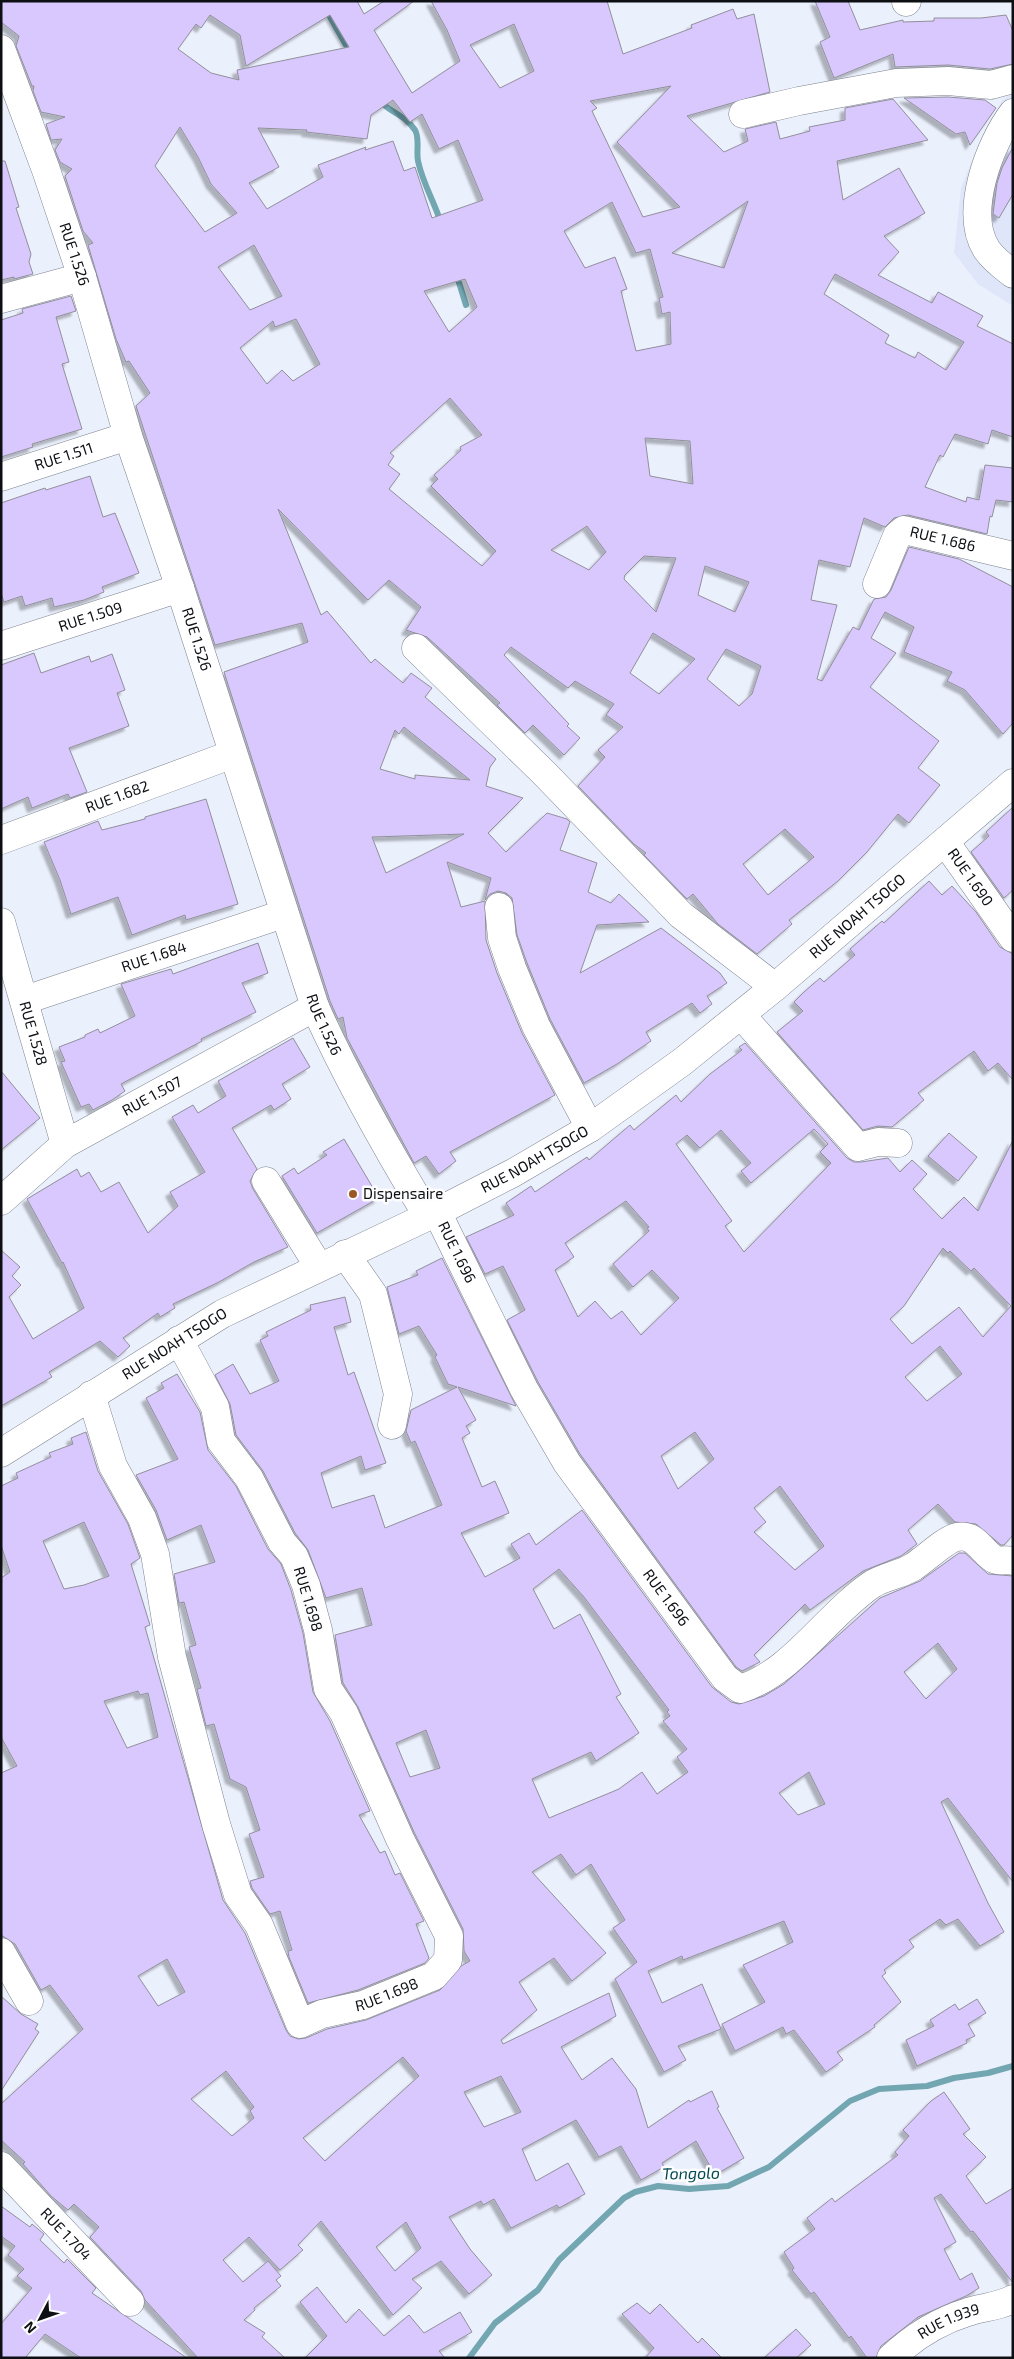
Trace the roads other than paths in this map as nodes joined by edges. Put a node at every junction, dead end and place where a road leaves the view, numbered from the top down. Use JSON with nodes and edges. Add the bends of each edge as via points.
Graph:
{"nodes":[{"id":1,"x":4,"y":63,"type":"edge"},
{"id":2,"x":1002,"y":82,"type":"edge"},
{"id":3,"x":1013,"y":107,"type":"edge"},
{"id":4,"x":1013,"y":113,"type":"edge"},
{"id":5,"x":743,"y":114,"type":"dead end"},
{"id":6,"x":1013,"y":274,"type":"edge"},
{"id":7,"x":82,"y":278,"type":"junction"},
{"id":8,"x":1,"y":299,"type":"edge"},
{"id":9,"x":128,"y":436,"type":"junction"},
{"id":10,"x":1,"y":477,"type":"edge"},
{"id":11,"x":1013,"y":556,"type":"edge"},
{"id":12,"x":877,"y":584,"type":"dead end"},
{"id":13,"x":180,"y":588,"type":"junction"},
{"id":14,"x":1,"y":646,"type":"edge"},
{"id":15,"x":416,"y":648,"type":"dead end"},
{"id":16,"x":233,"y":754,"type":"junction"},
{"id":17,"x":1013,"y":783,"type":"edge"},
{"id":18,"x":1,"y":840,"type":"edge"},
{"id":19,"x":946,"y":843,"type":"junction"},
{"id":20,"x":499,"y":907,"type":"dead end"},
{"id":21,"x":283,"y":914,"type":"junction"},
{"id":22,"x":1,"y":922,"type":"edge"},
{"id":23,"x":1013,"y":938,"type":"edge"},
{"id":24,"x":776,"y":987,"type":"junction"},
{"id":25,"x":25,"y":1000,"type":"junction"},
{"id":26,"x":315,"y":1007,"type":"junction"},
{"id":27,"x":741,"y":1015,"type":"junction"},
{"id":28,"x":590,"y":1128,"type":"junction"},
{"id":29,"x":898,"y":1142,"type":"dead end"},
{"id":30,"x":66,"y":1144,"type":"junction"},
{"id":31,"x":266,"y":1181,"type":"dead end"},
{"id":32,"x":1,"y":1201,"type":"edge"},
{"id":33,"x":432,"y":1214,"type":"junction"},
{"id":34,"x":345,"y":1254,"type":"junction"},
{"id":35,"x":319,"y":1267,"type":"junction"},
{"id":36,"x":179,"y":1340,"type":"junction"},
{"id":37,"x":91,"y":1395,"type":"junction"},
{"id":38,"x":392,"y":1425,"type":"dead end"},
{"id":39,"x":1,"y":1453,"type":"edge"},
{"id":40,"x":1013,"y":1560,"type":"edge"},
{"id":41,"x":1,"y":1952,"type":"edge"},
{"id":42,"x":29,"y":2001,"type":"dead end"},
{"id":43,"x":1,"y":2166,"type":"edge"},
{"id":44,"x":1013,"y":2299,"type":"edge"},
{"id":45,"x":130,"y":2302,"type":"dead end"},
{"id":46,"x":892,"y":2358,"type":"edge"}],
"edges":[{"from":1,"to":7,"type":"street","name":"RUE 1.526"},
{"from":2,"to":3,"type":"street"},
{"from":2,"to":5,"type":"street","via":[[896,83]]},
{"from":4,"to":6,"type":"street","via":[[1001,128],[977,197],[981,238],[987,250]]},
{"from":7,"to":8,"type":"street"},
{"from":7,"to":9,"type":"street","name":"RUE 1.526"},
{"from":9,"to":10,"type":"street","name":"RUE 1.511"},
{"from":9,"to":13,"type":"street","name":"RUE 1.526"},
{"from":11,"to":12,"type":"street","name":"RUE 1.686","via":[[904,530],[897,536]]},
{"from":13,"to":14,"type":"street","name":"RUE 1.509"},
{"from":13,"to":16,"type":"street","name":"RUE 1.526"},
{"from":15,"to":24,"type":"street","via":[[545,774],[681,915]]},
{"from":16,"to":18,"type":"street","name":"RUE 1.682"},
{"from":16,"to":21,"type":"street","name":"RUE 1.526"},
{"from":17,"to":19,"type":"street","name":"RUE NOAH TSOGO"},
{"from":19,"to":23,"type":"street","name":"RUE 1.690"},
{"from":19,"to":24,"type":"street","name":"RUE NOAH TSOGO"},
{"from":20,"to":28,"type":"street","via":[[502,938],[512,968],[536,1026]]},
{"from":21,"to":25,"type":"street","name":"RUE 1.684"},
{"from":21,"to":26,"type":"street","name":"RUE 1.526"},
{"from":22,"to":25,"type":"street","name":"RUE 1.528"},
{"from":24,"to":27,"type":"street","name":"RUE NOAH TSOGO"},
{"from":25,"to":30,"type":"street","name":"RUE 1.528"},
{"from":26,"to":30,"type":"street","name":"RUE 1.507"},
{"from":26,"to":33,"type":"street","name":"RUE 1.526","via":[[382,1140]]},
{"from":27,"to":28,"type":"street","name":"RUE NOAH TSOGO"},
{"from":27,"to":29,"type":"street","via":[[858,1148],[878,1142]]},
{"from":28,"to":33,"type":"street","name":"RUE NOAH TSOGO","via":[[513,1173]]},
{"from":30,"to":32,"type":"street","name":"RUE 1.507"},
{"from":31,"to":35,"type":"street"},
{"from":33,"to":34,"type":"street","name":"RUE NOAH TSOGO"},
{"from":33,"to":40,"type":"street","name":"RUE 1.696","via":[[524,1389],[567,1463],[725,1678],[740,1689],[753,1685],[776,1670],[872,1584],[911,1568],[955,1536],[974,1540],[996,1560]]},
{"from":34,"to":35,"type":"street","name":"RUE NOAH TSOGO"},
{"from":34,"to":38,"type":"street","via":[[373,1294],[398,1394]]},
{"from":35,"to":36,"type":"street","name":"RUE NOAH TSOGO","via":[[222,1314]]},
{"from":36,"to":37,"type":"street","name":"RUE NOAH TSOGO"},
{"from":36,"to":37,"type":"street","name":"RUE 1.698","via":[[215,1407],[221,1441],[249,1478],[282,1542],[294,1556],[318,1630],[328,1689],[344,1713],[400,1839],[449,1936],[448,1960],[434,1976],[388,1996],[322,2014],[300,2024],[259,1925],[238,1895],[172,1657],[155,1554],[142,1518],[113,1466]]},
{"from":37,"to":39,"type":"street","name":"RUE NOAH TSOGO"},
{"from":41,"to":42,"type":"street"},
{"from":43,"to":45,"type":"street","name":"RUE 1.704"},
{"from":44,"to":46,"type":"street","name":"RUE 1.939","via":[[938,2324],[902,2347]]}]}
